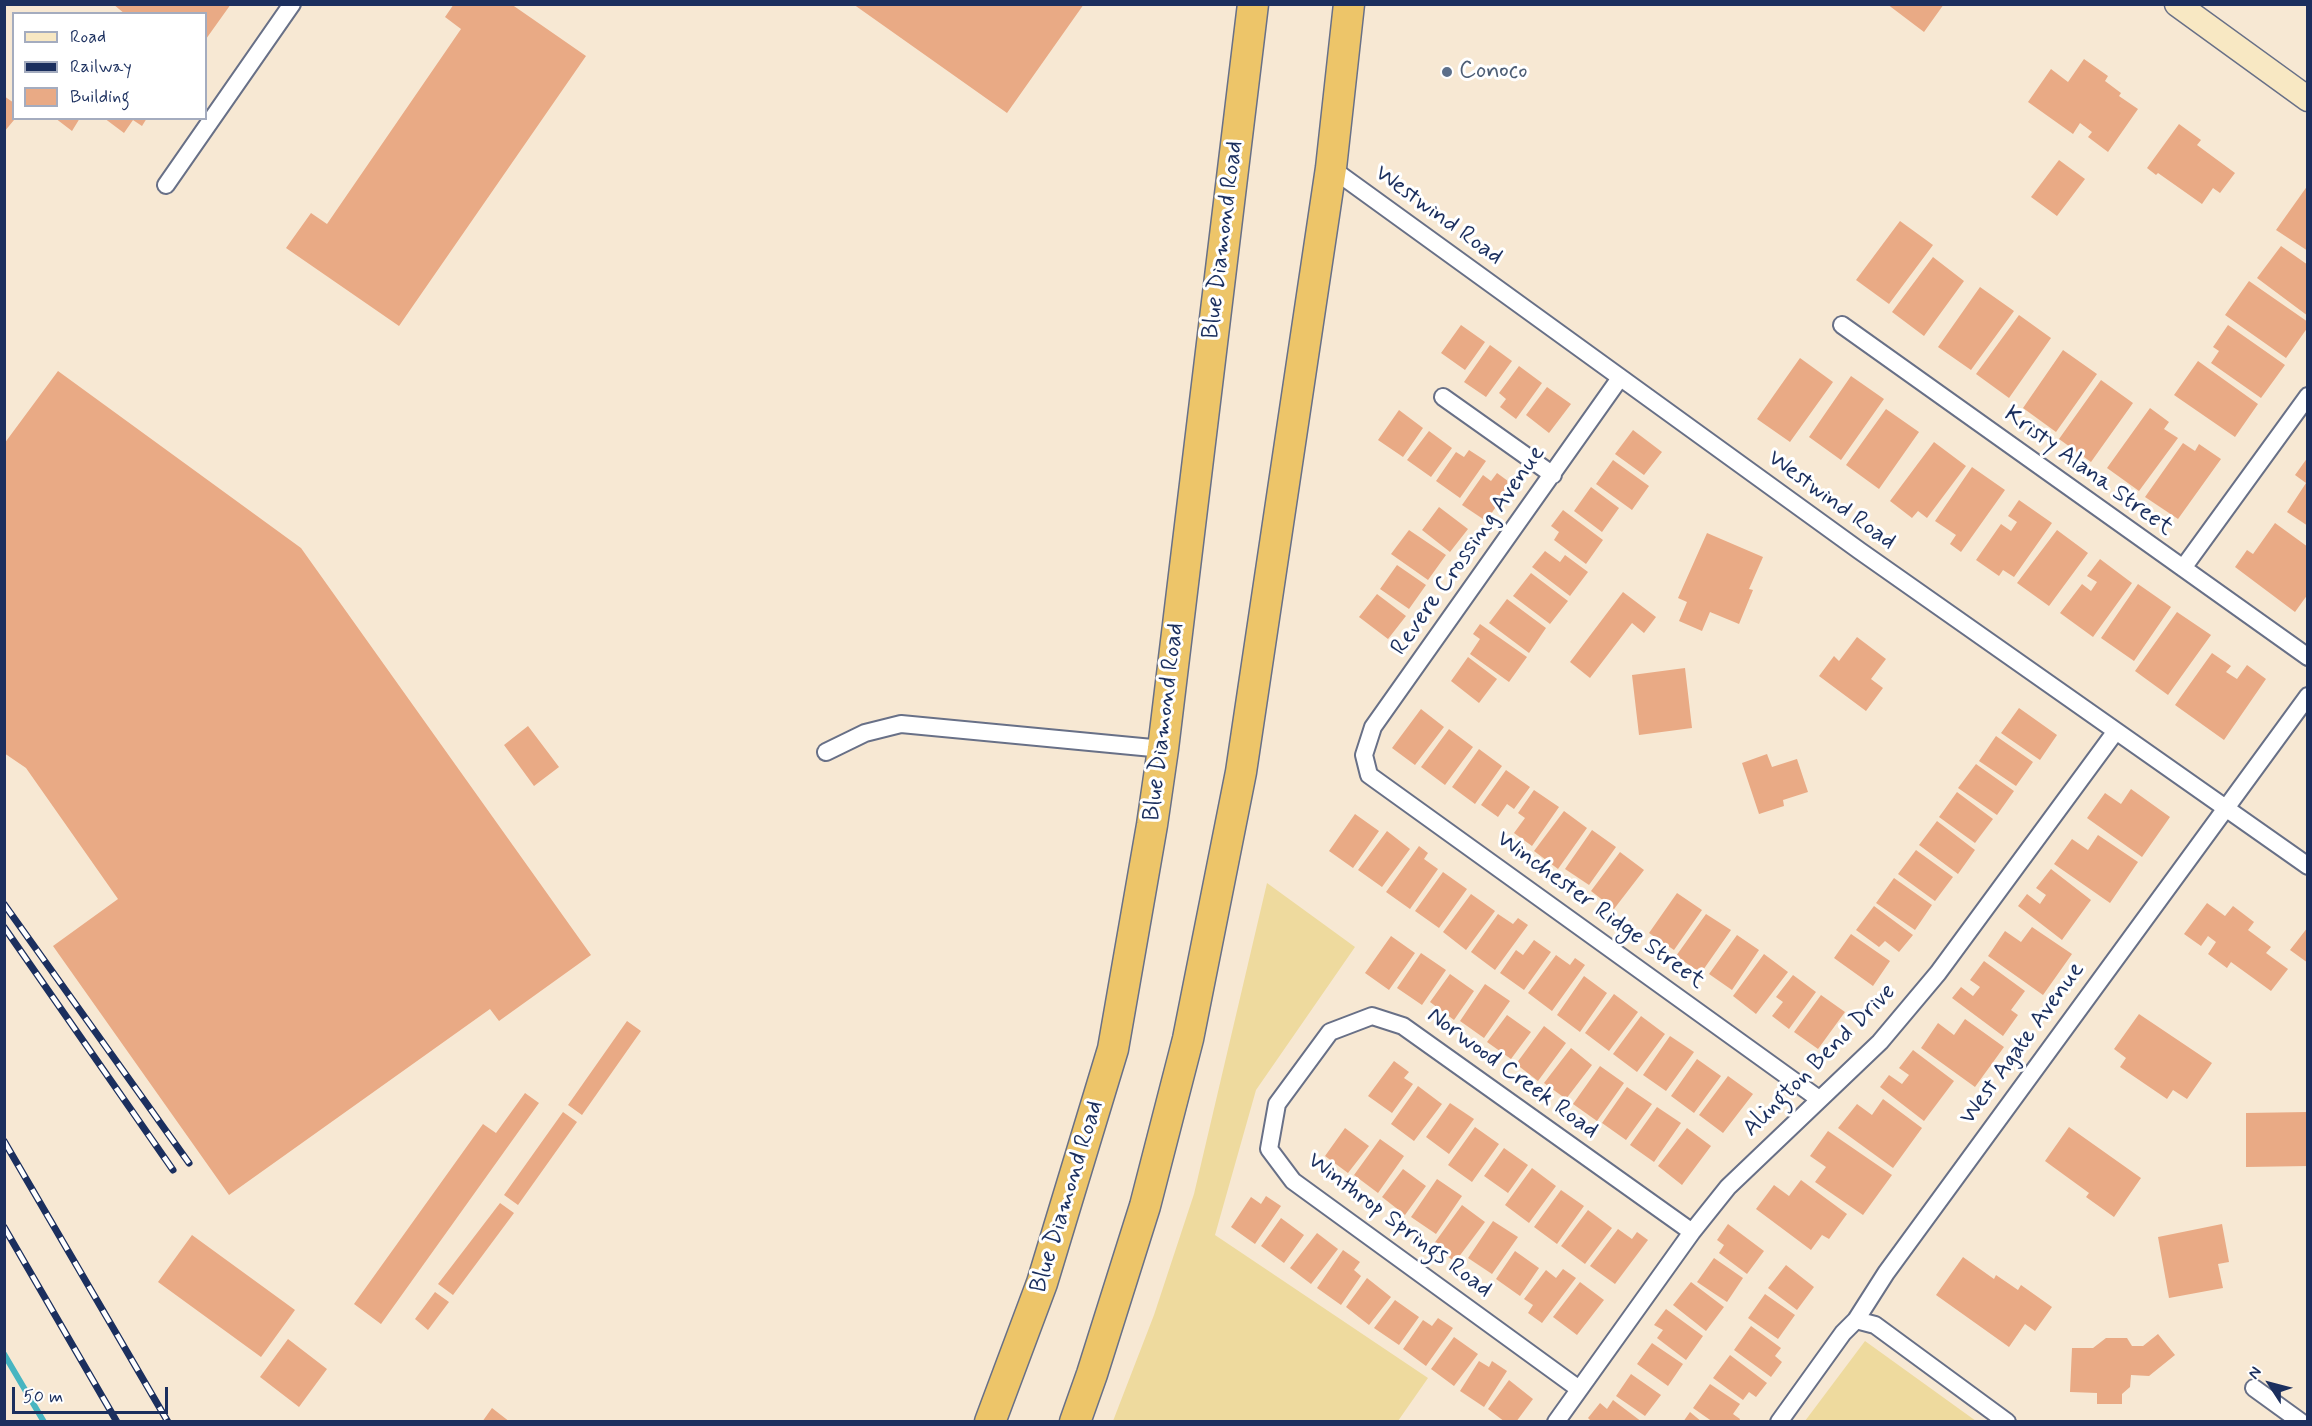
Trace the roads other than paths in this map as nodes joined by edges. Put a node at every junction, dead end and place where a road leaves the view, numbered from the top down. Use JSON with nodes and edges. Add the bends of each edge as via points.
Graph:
{"nodes":[{"id":1,"x":292,"y":4,"type":"edge"},
{"id":2,"x":1254,"y":4,"type":"edge"},
{"id":3,"x":1349,"y":4,"type":"edge"},
{"id":4,"x":2177,"y":4,"type":"edge"},
{"id":5,"x":2307,"y":99,"type":"edge"},
{"id":6,"x":1331,"y":168,"type":"junction"},
{"id":7,"x":166,"y":185,"type":"dead end"},
{"id":8,"x":1842,"y":325,"type":"dead end"},
{"id":9,"x":1620,"y":378,"type":"junction"},
{"id":10,"x":2307,"y":396,"type":"edge"},
{"id":11,"x":1443,"y":397,"type":"dead end"},
{"id":12,"x":1553,"y":475,"type":"junction"},
{"id":13,"x":2183,"y":568,"type":"junction"},
{"id":14,"x":2307,"y":657,"type":"edge"},
{"id":15,"x":2307,"y":696,"type":"edge"},
{"id":16,"x":2116,"y":731,"type":"junction"},
{"id":17,"x":1163,"y":750,"type":"junction"},
{"id":18,"x":826,"y":752,"type":"dead end"},
{"id":19,"x":1364,"y":755,"type":"joint"},
{"id":20,"x":2225,"y":807,"type":"junction"},
{"id":21,"x":2307,"y":866,"type":"edge"},
{"id":22,"x":1303,"y":1068,"type":"joint"},
{"id":23,"x":1819,"y":1099,"type":"junction"},
{"id":24,"x":1692,"y":1232,"type":"junction"},
{"id":25,"x":1856,"y":1320,"type":"junction"},
{"id":26,"x":2254,"y":1388,"type":"dead end"},
{"id":27,"x":1579,"y":1389,"type":"junction"},
{"id":28,"x":990,"y":1422,"type":"edge"},
{"id":29,"x":1075,"y":1422,"type":"edge"},
{"id":30,"x":1556,"y":1422,"type":"edge"},
{"id":31,"x":1779,"y":1422,"type":"edge"},
{"id":32,"x":2007,"y":1422,"type":"edge"},
{"id":33,"x":2301,"y":1422,"type":"edge"}],
"edges":[{"from":1,"to":7,"type":"street"},
{"from":2,"to":17,"type":"highway","name":"Blue Diamond Road"},
{"from":3,"to":6,"type":"highway"},
{"from":4,"to":5,"type":"street"},
{"from":6,"to":9,"type":"street","name":"Westwind Road"},
{"from":6,"to":29,"type":"highway","via":[[1241,772],[1188,1039],[1146,1206]]},
{"from":8,"to":13,"type":"street","name":"Kristy Alana Street"},
{"from":9,"to":12,"type":"street","name":"Revere Crossing Avenue"},
{"from":9,"to":16,"type":"street","name":"Westwind Road"},
{"from":10,"to":13,"type":"street"},
{"from":11,"to":12,"type":"street"},
{"from":12,"to":19,"type":"street","name":"Revere Crossing Avenue","via":[[1373,728]]},
{"from":13,"to":14,"type":"street","name":"Kristy Alana Street"},
{"from":15,"to":20,"type":"street","name":"West Agate Avenue"},
{"from":16,"to":20,"type":"street","name":"Westwind Road"},
{"from":16,"to":23,"type":"street","name":"Alington Bend Drive","via":[[1938,973],[1880,1042]]},
{"from":17,"to":18,"type":"street","via":[[901,724],[865,733]]},
{"from":17,"to":28,"type":"highway","name":"Blue Diamond Road","via":[[1113,1049],[1042,1283]]},
{"from":19,"to":23,"type":"street","name":"Winchester Ridge Street","via":[[1369,775]]},
{"from":20,"to":21,"type":"street","name":"Westwind Road"},
{"from":20,"to":25,"type":"street","name":"West Agate Avenue","via":[[1886,1273]]},
{"from":22,"to":24,"type":"street","name":"Norwood Creek Road","via":[[1330,1032],[1372,1016],[1403,1026]]},
{"from":22,"to":27,"type":"street","name":"Winthrop Springs Road","via":[[1277,1104],[1269,1149],[1293,1181]]},
{"from":23,"to":24,"type":"street","name":"Alington Bend Drive","via":[[1728,1187]]},
{"from":24,"to":27,"type":"street","name":"Alington Bend Drive"},
{"from":25,"to":31,"type":"street","name":"West Agate Avenue"},
{"from":25,"to":32,"type":"street","via":[[1875,1325]]},
{"from":26,"to":33,"type":"street"},
{"from":27,"to":30,"type":"street","name":"Alington Bend Drive"}]}
